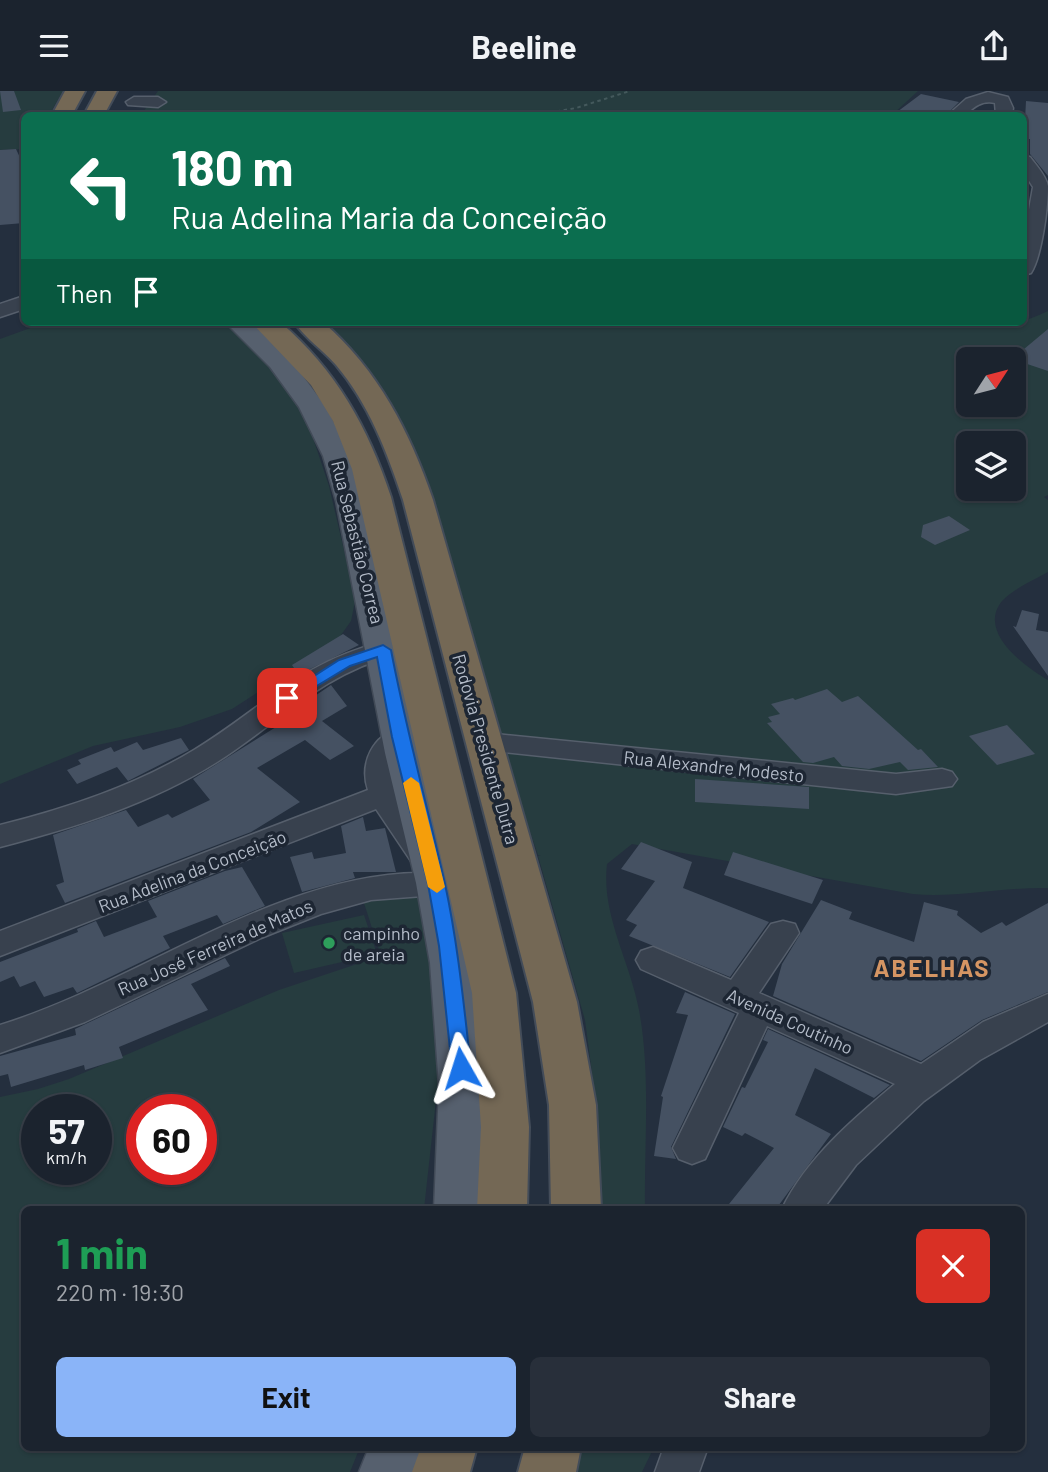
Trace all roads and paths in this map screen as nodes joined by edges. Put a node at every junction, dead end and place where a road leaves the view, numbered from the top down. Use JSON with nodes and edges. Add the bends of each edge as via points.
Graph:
{"nodes":[{"id":1,"x":78,"y":91,"type":"edge"},
{"id":2,"x":107,"y":91,"type":"edge"},
{"id":3,"x":141,"y":91,"type":"edge"},
{"id":4,"x":629,"y":91,"type":"edge"},
{"id":5,"x":158,"y":102,"type":"dead end"},
{"id":6,"x":67,"y":112,"type":"edge"},
{"id":7,"x":96,"y":112,"type":"edge"},
{"id":8,"x":553,"y":112,"type":"edge"},
{"id":9,"x":959,"y":112,"type":"edge"},
{"id":10,"x":1004,"y":112,"type":"edge"},
{"id":11,"x":1027,"y":165,"type":"edge"},
{"id":12,"x":1038,"y":195,"type":"edge"},
{"id":13,"x":1040,"y":242,"type":"edge"},
{"id":14,"x":1027,"y":264,"type":"edge"},
{"id":15,"x":21,"y":303,"type":"edge"},
{"id":16,"x":0,"y":311,"type":"edge"},
{"id":17,"x":241,"y":326,"type":"edge"},
{"id":18,"x":268,"y":326,"type":"edge"},
{"id":19,"x":312,"y":326,"type":"edge"},
{"id":20,"x":383,"y":650,"type":"junction"},
{"id":21,"x":400,"y":737,"type":"junction"},
{"id":22,"x":486,"y":742,"type":"junction"},
{"id":23,"x":942,"y":779,"type":"dead end"},
{"id":24,"x":383,"y":795,"type":"junction"},
{"id":25,"x":0,"y":836,"type":"edge"},
{"id":26,"x":434,"y":876,"type":"junction"},
{"id":27,"x":530,"y":915,"type":"junction"},
{"id":28,"x":783,"y":933,"type":"dead end"},
{"id":29,"x":0,"y":944,"type":"edge"},
{"id":30,"x":653,"y":960,"type":"dead end"},
{"id":31,"x":748,"y":1002,"type":"junction"},
{"id":32,"x":1048,"y":1007,"type":"edge"},
{"id":33,"x":0,"y":1039,"type":"edge"},
{"id":34,"x":926,"y":1082,"type":"junction"},
{"id":35,"x":692,"y":1148,"type":"dead end"},
{"id":36,"x":458,"y":1206,"type":"edge"},
{"id":37,"x":502,"y":1206,"type":"edge"},
{"id":38,"x":576,"y":1206,"type":"edge"},
{"id":39,"x":591,"y":1206,"type":"edge"},
{"id":40,"x":803,"y":1206,"type":"edge"},
{"id":41,"x":394,"y":1451,"type":"edge"},
{"id":42,"x":448,"y":1451,"type":"edge"},
{"id":43,"x":536,"y":1451,"type":"edge"},
{"id":44,"x":553,"y":1451,"type":"edge"},
{"id":45,"x":685,"y":1451,"type":"edge"},
{"id":46,"x":386,"y":1472,"type":"edge"},
{"id":47,"x":440,"y":1472,"type":"edge"},
{"id":48,"x":530,"y":1472,"type":"edge"},
{"id":49,"x":547,"y":1472,"type":"edge"},
{"id":50,"x":677,"y":1472,"type":"edge"}],
"edges":[{"from":1,"to":6,"type":"highway"},
{"from":2,"to":7,"type":"highway"},
{"from":3,"to":5,"type":"street","via":[[134,102]]},
{"from":4,"to":8,"type":"path"},
{"from":9,"to":10,"type":"street","via":[[977,96],[986,95],[1002,100]]},
{"from":11,"to":12,"type":"street","via":[[1040,181]]},
{"from":12,"to":13,"type":"street"},
{"from":13,"to":14,"type":"street"},
{"from":15,"to":16,"type":"street"},
{"from":17,"to":20,"type":"main road","name":"Rua Sebastião Correa","via":[[286,367],[331,440],[354,512]]},
{"from":18,"to":37,"type":"highway","via":[[334,394],[361,448],[376,497],[494,993],[505,1127]]},
{"from":19,"to":22,"type":"highway","name":"Rodovia Presidente Dutra","via":[[355,369],[379,404],[404,456]]},
{"from":20,"to":21,"type":"main road","name":"Rua Sebastião Correa"},
{"from":20,"to":25,"type":"street","via":[[356,658],[313,681],[210,754],[140,792],[86,813]]},
{"from":21,"to":24,"type":"street","via":[[383,752]]},
{"from":21,"to":26,"type":"main road","name":"Rua Sebastião Correa"},
{"from":22,"to":23,"type":"street","name":"Rua Alexandre Modesto","via":[[896,784]]},
{"from":22,"to":27,"type":"highway","name":"Rodovia Presidente Dutra"},
{"from":24,"to":26,"type":"street"},
{"from":24,"to":29,"type":"street","name":"Rua Adelina da Conceição"},
{"from":26,"to":33,"type":"street","name":"Rua José Ferreira de Matos","via":[[319,900],[68,1015]]},
{"from":26,"to":36,"type":"main road","name":"Rua Sebastião Correa","via":[[464,1091]]},
{"from":27,"to":38,"type":"highway","name":"Rodovia Presidente Dutra","via":[[571,1078],[578,1163]]},
{"from":27,"to":39,"type":"highway","via":[[566,1003],[583,1086]]},
{"from":28,"to":31,"type":"street"},
{"from":30,"to":31,"type":"street","name":"Avenida Coutinho"},
{"from":31,"to":34,"type":"street","name":"Avenida Coutinho"},
{"from":31,"to":35,"type":"street"},
{"from":32,"to":34,"type":"street","via":[[1018,1018]]},
{"from":34,"to":40,"type":"street","via":[[880,1117],[842,1155]]},
{"from":41,"to":46,"type":"main road"},
{"from":42,"to":47,"type":"highway"},
{"from":43,"to":48,"type":"highway"},
{"from":44,"to":49,"type":"highway"},
{"from":45,"to":50,"type":"street"}]}
